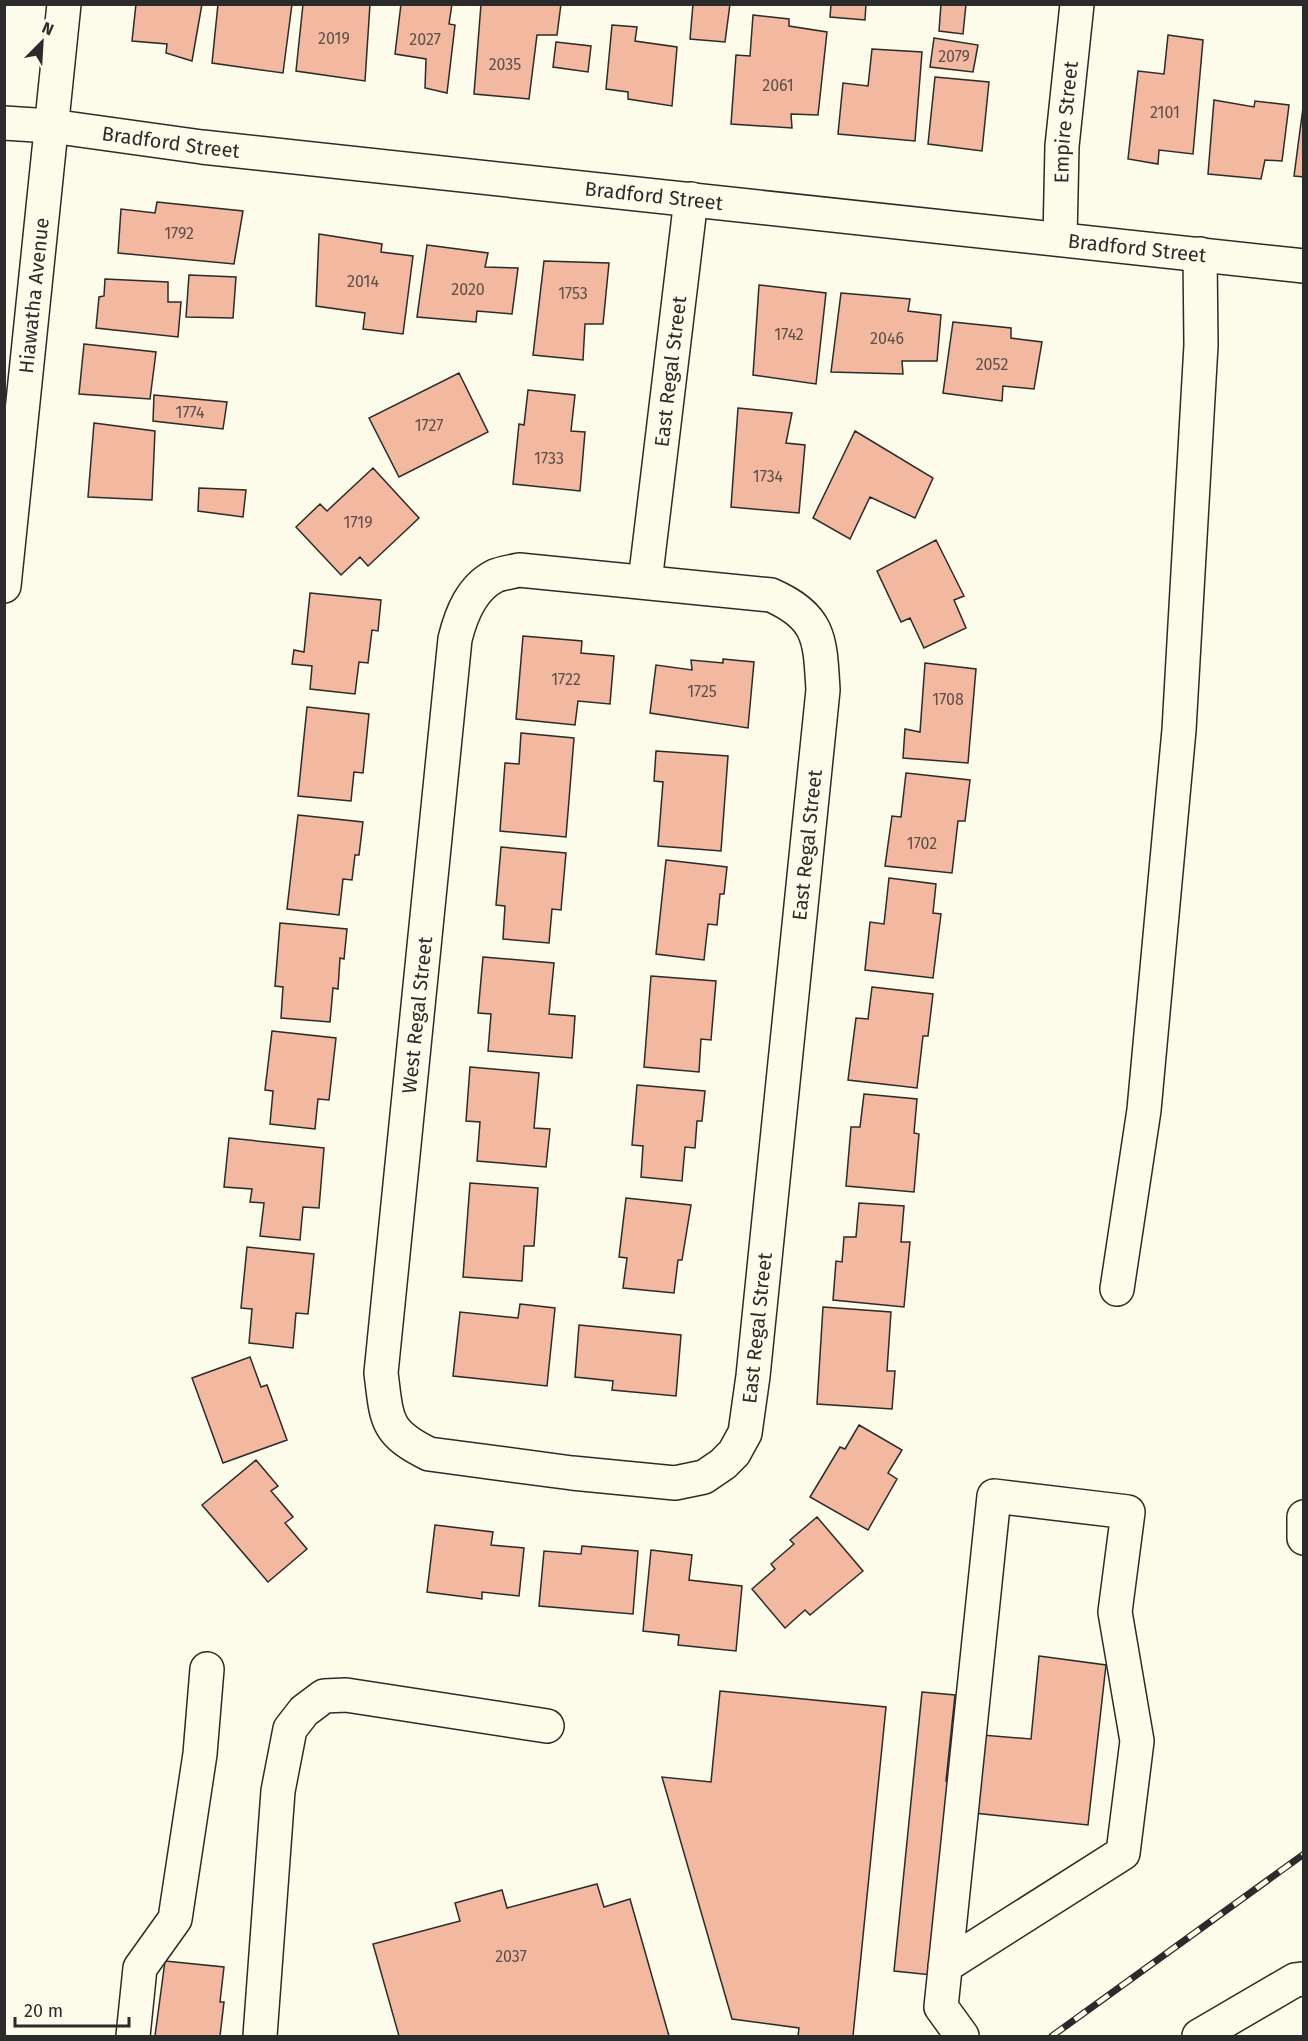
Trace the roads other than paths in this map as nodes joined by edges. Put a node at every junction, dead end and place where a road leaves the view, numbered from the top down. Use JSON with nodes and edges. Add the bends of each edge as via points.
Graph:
{"nodes":[{"id":1,"x":64,"y":4,"type":"edge"},
{"id":2,"x":1077,"y":4,"type":"edge"},
{"id":3,"x":4,"y":123,"type":"edge"},
{"id":4,"x":51,"y":126,"type":"junction"},
{"id":5,"x":691,"y":199,"type":"junction"},
{"id":6,"x":1060,"y":239,"type":"junction"},
{"id":7,"x":1200,"y":254,"type":"junction"},
{"id":8,"x":1304,"y":266,"type":"edge"},
{"id":9,"x":645,"y":582,"type":"junction"},
{"id":10,"x":4,"y":586,"type":"edge"},
{"id":11,"x":1117,"y":1289,"type":"dead end"},
{"id":12,"x":572,"y":1473,"type":"joint"},
{"id":13,"x":1304,"y":1517,"type":"edge"},
{"id":14,"x":1304,"y":1538,"type":"edge"},
{"id":15,"x":207,"y":1670,"type":"dead end"},
{"id":16,"x":548,"y":1726,"type":"dead end"},
{"id":17,"x":945,"y":1966,"type":"junction"},
{"id":18,"x":1304,"y":1980,"type":"edge"},
{"id":19,"x":133,"y":2037,"type":"edge"},
{"id":20,"x":260,"y":2037,"type":"edge"},
{"id":21,"x":962,"y":2037,"type":"edge"},
{"id":22,"x":1199,"y":2037,"type":"edge"}],
"edges":[{"from":1,"to":4,"type":"street","name":"Hiawatha Avenue"},
{"from":2,"to":6,"type":"street","name":"Empire Street","via":[[1062,146]]},
{"from":3,"to":4,"type":"street","name":"Bradford Street"},
{"from":4,"to":5,"type":"street","name":"Bradford Street","via":[[202,147]]},
{"from":4,"to":10,"type":"street","name":"Hiawatha Avenue"},
{"from":5,"to":6,"type":"street","name":"Bradford Street"},
{"from":5,"to":9,"type":"street","name":"East Regal Street"},
{"from":6,"to":7,"type":"street","name":"Bradford Street"},
{"from":7,"to":8,"type":"street","name":"Bradford Street"},
{"from":7,"to":11,"type":"street","via":[[1201,345],[1179,730],[1144,1110]]},
{"from":9,"to":12,"type":"street","name":"East Regal Street","via":[[771,595],[790,603],[806,616],[817,634],[823,690],[745,1433],[734,1453],[704,1477],[675,1483]]},
{"from":9,"to":12,"type":"street","name":"West Regal Street","via":[[519,570],[495,576],[462,612],[455,639],[381,1373],[387,1419],[413,1447],[429,1454]]},
{"from":13,"to":14,"type":"street"},
{"from":15,"to":19,"type":"street","via":[[200,1754],[175,1919],[140,1968]]},
{"from":16,"to":20,"type":"street","via":[[346,1695],[324,1696],[304,1711],[290,1730],[278,1791]]},
{"from":17,"to":17,"type":"street","via":[[1123,1853],[1137,1741],[1115,1612],[1128,1512],[994,1496]]},
{"from":17,"to":21,"type":"street","via":[[940,2007]]},
{"from":18,"to":22,"type":"street","via":[[1295,1980]]}]}
